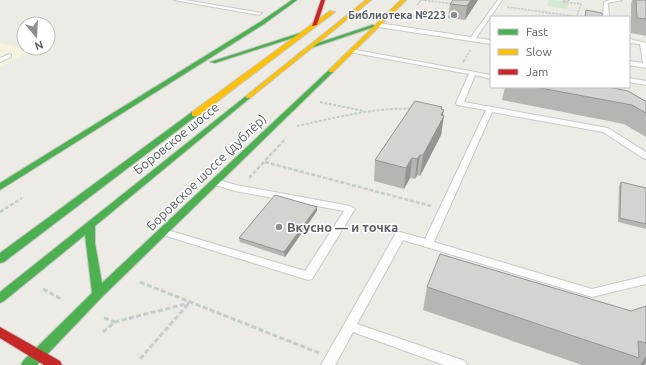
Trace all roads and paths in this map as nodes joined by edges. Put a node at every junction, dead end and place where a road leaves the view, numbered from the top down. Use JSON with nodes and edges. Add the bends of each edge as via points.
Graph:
{"nodes":[{"id":1,"x":176,"y":0,"type":"edge"},
{"id":2,"x":295,"y":0,"type":"edge"},
{"id":3,"x":324,"y":0,"type":"edge"},
{"id":4,"x":369,"y":0,"type":"edge"},
{"id":5,"x":404,"y":0,"type":"edge"},
{"id":6,"x":421,"y":0,"type":"edge"},
{"id":7,"x":500,"y":0,"type":"edge"},
{"id":8,"x":570,"y":0,"type":"edge"},
{"id":9,"x":620,"y":0,"type":"edge"},
{"id":10,"x":563,"y":1,"type":"edge"},
{"id":11,"x":342,"y":4,"type":"dead end"},
{"id":12,"x":453,"y":4,"type":"edge"},
{"id":13,"x":496,"y":5,"type":"junction"},
{"id":14,"x":258,"y":13,"type":"dead end"},
{"id":15,"x":578,"y":16,"type":"edge"},
{"id":16,"x":606,"y":16,"type":"edge"},
{"id":17,"x":485,"y":21,"type":"junction"},
{"id":18,"x":490,"y":22,"type":"edge"},
{"id":19,"x":314,"y":25,"type":"junction"},
{"id":20,"x":378,"y":25,"type":"junction"},
{"id":21,"x":302,"y":34,"type":"junction"},
{"id":22,"x":475,"y":40,"type":"junction"},
{"id":23,"x":630,"y":41,"type":"edge"},
{"id":24,"x":490,"y":42,"type":"edge"},
{"id":25,"x":312,"y":46,"type":"junction"},
{"id":26,"x":351,"y":51,"type":"junction"},
{"id":27,"x":9,"y":56,"type":"dead end"},
{"id":28,"x":0,"y":60,"type":"edge"},
{"id":29,"x":630,"y":63,"type":"edge"},
{"id":30,"x":458,"y":71,"type":"junction"},
{"id":31,"x":181,"y":73,"type":"junction"},
{"id":32,"x":473,"y":73,"type":"junction"},
{"id":33,"x":490,"y":77,"type":"edge"},
{"id":34,"x":630,"y":80,"type":"edge"},
{"id":35,"x":646,"y":83,"type":"edge"},
{"id":36,"x":320,"y":102,"type":"dead end"},
{"id":37,"x":416,"y":109,"type":"edge"},
{"id":38,"x":490,"y":109,"type":"junction"},
{"id":39,"x":403,"y":110,"type":"junction"},
{"id":40,"x":367,"y":112,"type":"junction"},
{"id":41,"x":407,"y":114,"type":"edge"},
{"id":42,"x":297,"y":126,"type":"dead end"},
{"id":43,"x":646,"y":156,"type":"edge"},
{"id":44,"x":265,"y":162,"type":"dead end"},
{"id":45,"x":215,"y":182,"type":"junction"},
{"id":46,"x":0,"y":187,"type":"edge"},
{"id":47,"x":22,"y":198,"type":"dead end"},
{"id":48,"x":444,"y":209,"type":"junction"},
{"id":49,"x":0,"y":212,"type":"edge"},
{"id":50,"x":90,"y":224,"type":"junction"},
{"id":51,"x":164,"y":232,"type":"junction"},
{"id":52,"x":428,"y":244,"type":"junction"},
{"id":53,"x":0,"y":259,"type":"edge"},
{"id":54,"x":646,"y":280,"type":"edge"},
{"id":55,"x":138,"y":281,"type":"dead end"},
{"id":56,"x":36,"y":286,"type":"dead end"},
{"id":57,"x":98,"y":294,"type":"junction"},
{"id":58,"x":0,"y":298,"type":"edge"},
{"id":59,"x":70,"y":303,"type":"dead end"},
{"id":60,"x":190,"y":303,"type":"junction"},
{"id":61,"x":104,"y":318,"type":"dead end"},
{"id":62,"x":115,"y":322,"type":"junction"},
{"id":63,"x":349,"y":326,"type":"junction"},
{"id":64,"x":0,"y":332,"type":"edge"},
{"id":65,"x":103,"y":332,"type":"dead end"},
{"id":66,"x":39,"y":354,"type":"junction"},
{"id":67,"x":140,"y":359,"type":"dead end"},
{"id":68,"x":330,"y":361,"type":"edge"},
{"id":69,"x":28,"y":365,"type":"edge"},
{"id":70,"x":55,"y":365,"type":"edge"},
{"id":71,"x":460,"y":365,"type":"edge"}],
"edges":[{"from":1,"to":14,"type":"lane"},
{"from":2,"to":31,"type":"street"},
{"from":3,"to":19,"type":"street"},
{"from":4,"to":25,"type":"street","name":"Боровское шоссе"},
{"from":5,"to":20,"type":"street","name":"Боровское шоссе (дублёр)"},
{"from":6,"to":12,"type":"path"},
{"from":7,"to":13,"type":"lane"},
{"from":8,"to":10,"type":"path"},
{"from":9,"to":16,"type":"lane","via":[[606,2]]},
{"from":10,"to":15,"type":"path","via":[[580,4]]},
{"from":11,"to":19,"type":"street","name":"Боровское шоссе"},
{"from":13,"to":15,"type":"path"},
{"from":13,"to":17,"type":"lane"},
{"from":17,"to":18,"type":"lane"},
{"from":17,"to":22,"type":"lane"},
{"from":19,"to":21,"type":"street","name":"Боровское шоссе"},
{"from":20,"to":22,"type":"lane"},
{"from":20,"to":25,"type":"street"},
{"from":20,"to":26,"type":"street","name":"Боровское шоссе (дублёр)"},
{"from":21,"to":31,"type":"street"},
{"from":21,"to":53,"type":"street","name":"Боровское шоссе"},
{"from":22,"to":24,"type":"lane"},
{"from":22,"to":30,"type":"path"},
{"from":23,"to":29,"type":"lane","via":[[643,43],[646,66]]},
{"from":25,"to":50,"type":"street","name":"Боровское шоссе"},
{"from":26,"to":30,"type":"lane"},
{"from":26,"to":45,"type":"street","name":"Боровское шоссе (дублёр)"},
{"from":27,"to":28,"type":"lane"},
{"from":30,"to":32,"type":"lane"},
{"from":31,"to":46,"type":"street"},
{"from":32,"to":33,"type":"lane"},
{"from":32,"to":38,"type":"lane","via":[[460,103]]},
{"from":34,"to":35,"type":"lane"},
{"from":36,"to":40,"type":"path"},
{"from":37,"to":39,"type":"path"},
{"from":38,"to":43,"type":"lane","via":[[605,130]]},
{"from":38,"to":48,"type":"lane"},
{"from":39,"to":40,"type":"path","via":[[395,108]]},
{"from":39,"to":41,"type":"path"},
{"from":40,"to":42,"type":"path"},
{"from":44,"to":48,"type":"path"},
{"from":45,"to":51,"type":"street","name":"Боровское шоссе (дублёр)"},
{"from":45,"to":51,"type":"lane","via":[[350,209],[308,276]]},
{"from":47,"to":49,"type":"path"},
{"from":48,"to":52,"type":"lane"},
{"from":50,"to":57,"type":"street","via":[[90,243]]},
{"from":50,"to":58,"type":"street","name":"Боровское шоссе"},
{"from":51,"to":57,"type":"street","name":"Боровское шоссе (дублёр)"},
{"from":52,"to":54,"type":"lane","via":[[592,293]]},
{"from":52,"to":63,"type":"lane","via":[[400,235]]},
{"from":55,"to":60,"type":"path"},
{"from":56,"to":59,"type":"path"},
{"from":57,"to":66,"type":"street","name":"Боровское шоссе (дублёр)"},
{"from":60,"to":62,"type":"path"},
{"from":60,"to":67,"type":"path"},
{"from":60,"to":68,"type":"path"},
{"from":61,"to":62,"type":"path"},
{"from":62,"to":65,"type":"path"},
{"from":63,"to":68,"type":"lane"},
{"from":63,"to":71,"type":"lane"},
{"from":64,"to":66,"type":"street"},
{"from":66,"to":69,"type":"street","name":"Боровское шоссе (дублёр)"},
{"from":66,"to":70,"type":"street"}]}
